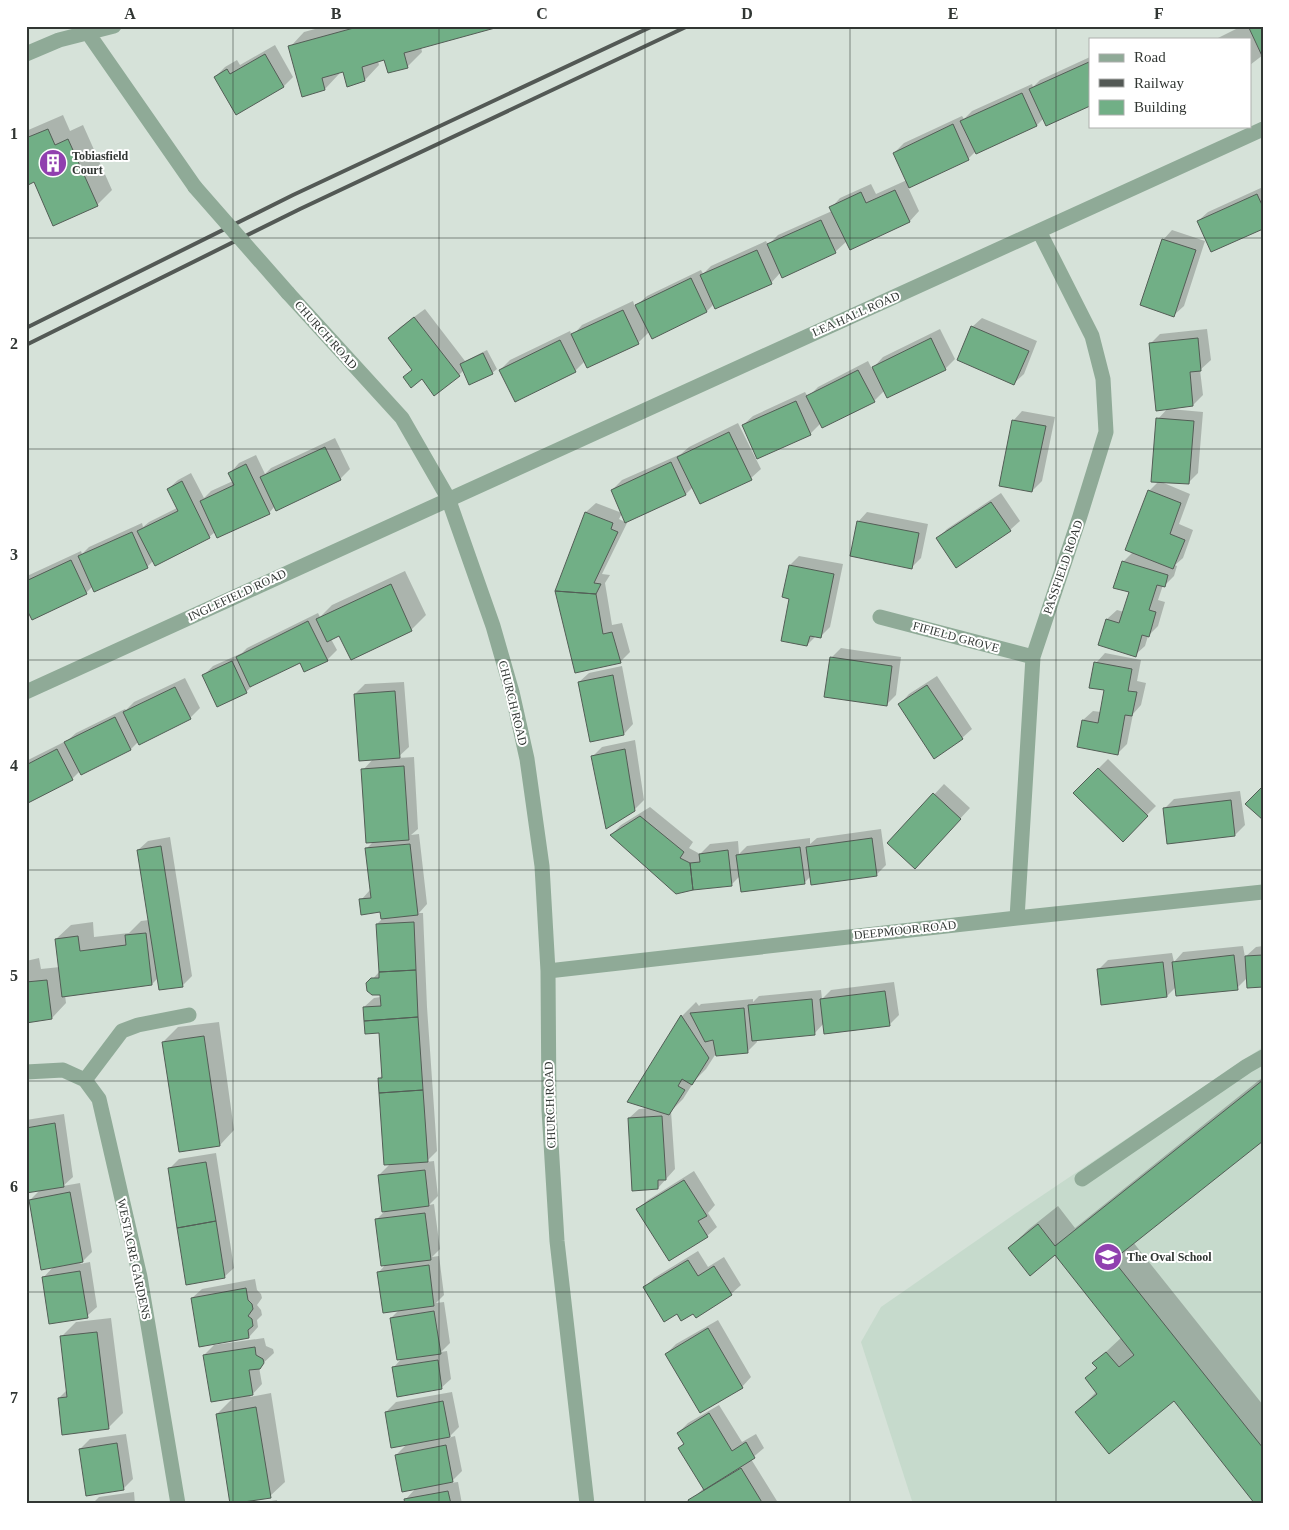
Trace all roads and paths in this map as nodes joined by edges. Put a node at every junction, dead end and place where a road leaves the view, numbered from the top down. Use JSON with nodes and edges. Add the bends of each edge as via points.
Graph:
{"nodes":[{"id":1,"x":114,"y":26,"type":"edge"},
{"id":2,"x":85,"y":30,"type":"edge"},
{"id":3,"x":26,"y":54,"type":"edge"},
{"id":4,"x":1263,"y":129,"type":"edge"},
{"id":5,"x":1039,"y":231,"type":"junction"},
{"id":6,"x":448,"y":498,"type":"junction"},
{"id":7,"x":880,"y":617,"type":"dead end"},
{"id":8,"x":1033,"y":657,"type":"junction"},
{"id":9,"x":26,"y":692,"type":"edge"},
{"id":10,"x":1263,"y":892,"type":"edge"},
{"id":11,"x":1017,"y":918,"type":"junction"},
{"id":12,"x":548,"y":971,"type":"junction"},
{"id":13,"x":189,"y":1015,"type":"dead end"},
{"id":14,"x":1263,"y":1057,"type":"edge"},
{"id":15,"x":26,"y":1072,"type":"edge"},
{"id":16,"x":86,"y":1080,"type":"junction"},
{"id":17,"x":1082,"y":1179,"type":"dead end"},
{"id":18,"x":178,"y":1504,"type":"edge"},
{"id":19,"x":587,"y":1504,"type":"edge"}],
"edges":[{"from":1,"to":2,"type":"street"},
{"from":2,"to":3,"type":"street"},
{"from":2,"to":6,"type":"street","name":"CHURCH ROAD","bridge":true,"via":[[195,187],[402,418]]},
{"from":4,"to":5,"type":"street","name":"LEA HALL ROAD"},
{"from":5,"to":6,"type":"street","name":"LEA HALL ROAD"},
{"from":5,"to":8,"type":"street","name":"PASSFIELD ROAD","via":[[1092,336],[1103,378],[1106,432]]},
{"from":6,"to":9,"type":"street","name":"INGLEFIELD ROAD"},
{"from":6,"to":12,"type":"street","name":"CHURCH ROAD","via":[[493,626],[525,749],[542,866]]},
{"from":7,"to":8,"type":"street","name":"FIFIELD GROVE"},
{"from":8,"to":11,"type":"street","name":"PASSFIELD ROAD"},
{"from":10,"to":11,"type":"street","name":"DEEPMOOR ROAD"},
{"from":11,"to":12,"type":"street","name":"DEEPMOOR ROAD"},
{"from":12,"to":19,"type":"street","name":"CHURCH ROAD","via":[[549,1110],[557,1241]]},
{"from":13,"to":16,"type":"street","via":[[122,1031]]},
{"from":14,"to":17,"type":"street"},
{"from":15,"to":16,"type":"street","via":[[63,1070]]},
{"from":16,"to":18,"type":"street","name":"WESTACRE GARDENS","via":[[99,1099],[140,1277]]}]}
